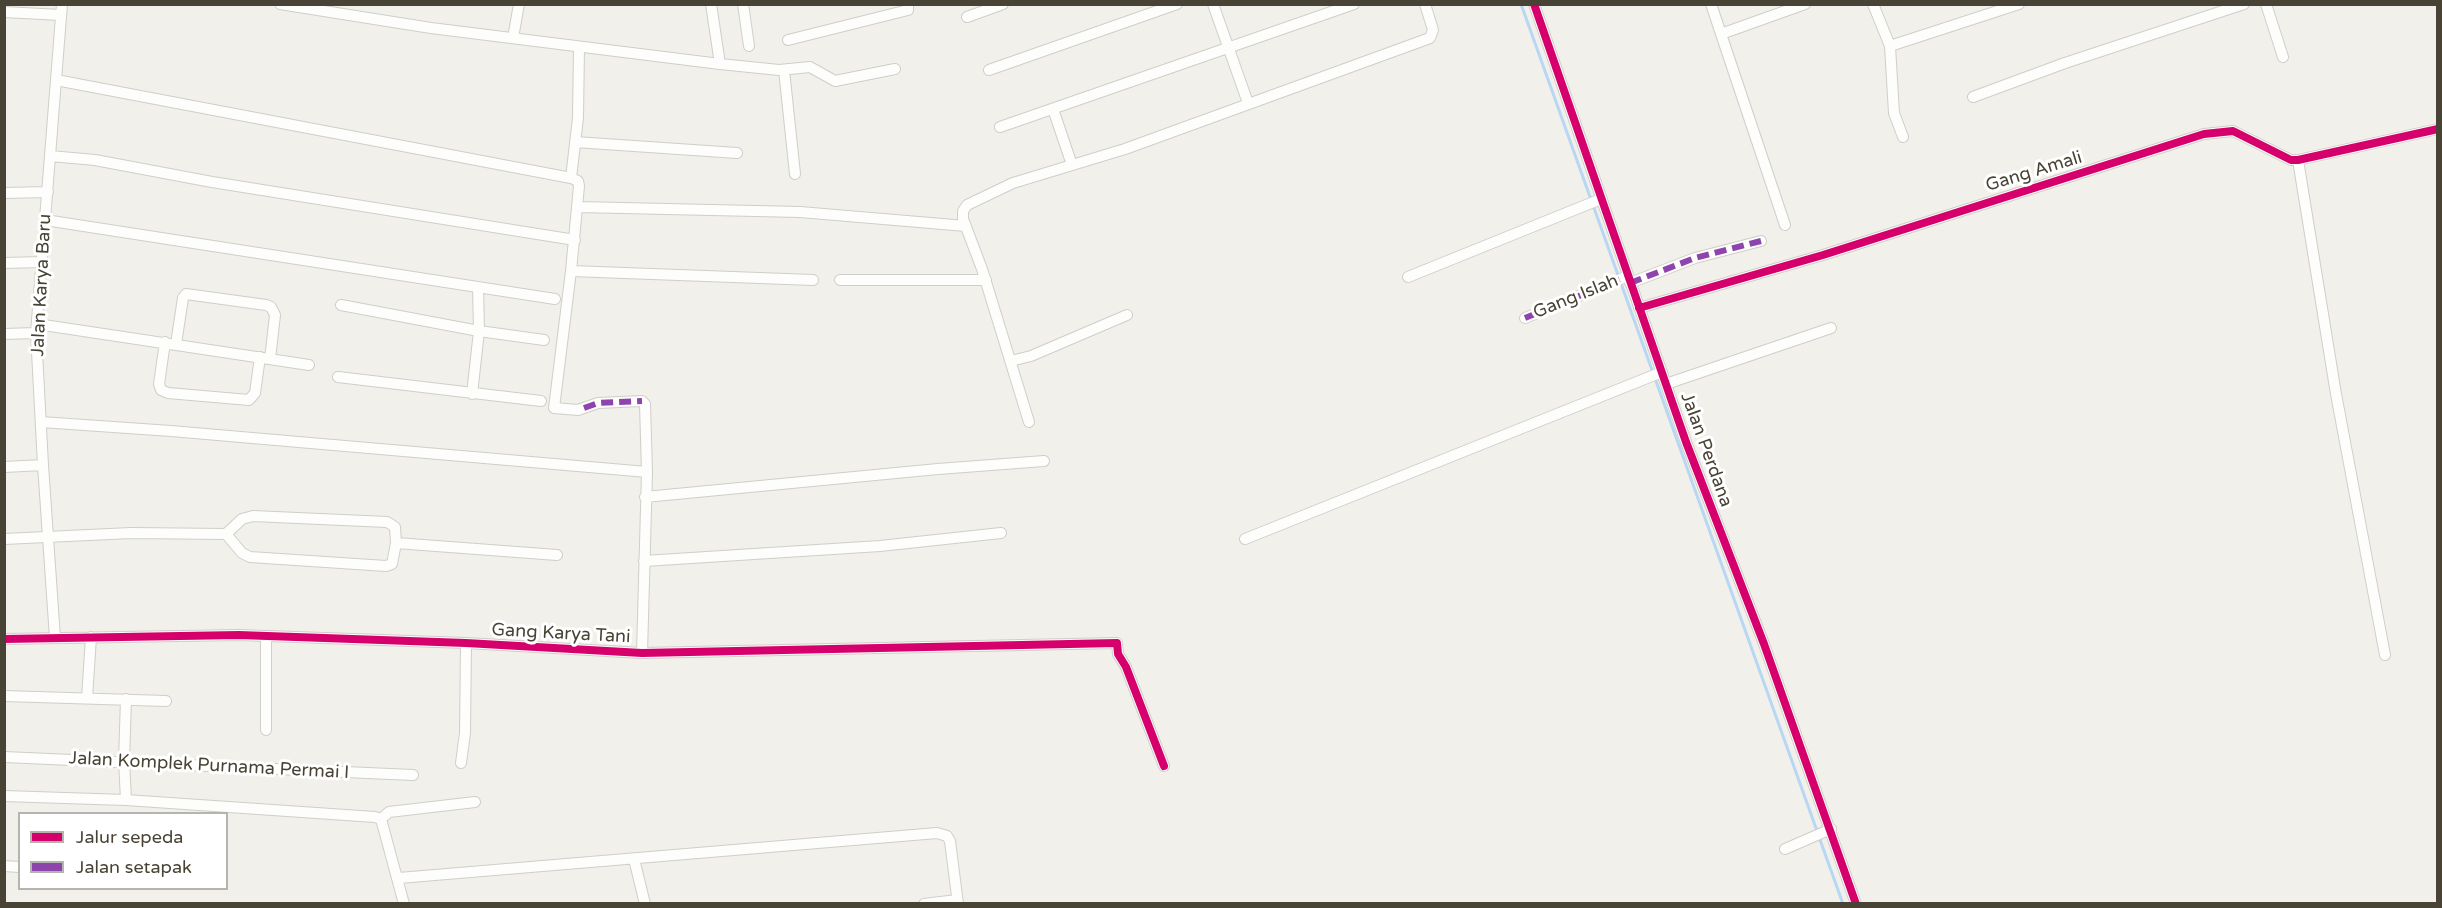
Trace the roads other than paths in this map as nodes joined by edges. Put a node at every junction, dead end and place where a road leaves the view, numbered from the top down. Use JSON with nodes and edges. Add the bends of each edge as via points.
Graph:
{"nodes":[{"id":1,"x":280,"y":4,"type":"edge"},
{"id":2,"x":519,"y":4,"type":"edge"},
{"id":3,"x":711,"y":4,"type":"edge"},
{"id":4,"x":743,"y":4,"type":"edge"},
{"id":5,"x":908,"y":4,"type":"edge"},
{"id":6,"x":1003,"y":4,"type":"edge"},
{"id":7,"x":1177,"y":4,"type":"edge"},
{"id":8,"x":1213,"y":4,"type":"edge"},
{"id":9,"x":1354,"y":4,"type":"edge"},
{"id":10,"x":1425,"y":4,"type":"edge"},
{"id":11,"x":1534,"y":4,"type":"edge"},
{"id":12,"x":1711,"y":4,"type":"edge"},
{"id":13,"x":1805,"y":4,"type":"edge"},
{"id":14,"x":1873,"y":4,"type":"edge"},
{"id":15,"x":2019,"y":4,"type":"edge"},
{"id":16,"x":2244,"y":4,"type":"edge"},
{"id":17,"x":2266,"y":4,"type":"edge"},
{"id":18,"x":61,"y":10,"type":"edge"},
{"id":19,"x":4,"y":12,"type":"edge"},
{"id":20,"x":967,"y":17,"type":"dead end"},
{"id":21,"x":1721,"y":34,"type":"junction"},
{"id":22,"x":513,"y":38,"type":"junction"},
{"id":23,"x":788,"y":40,"type":"dead end"},
{"id":24,"x":749,"y":46,"type":"dead end"},
{"id":25,"x":1890,"y":46,"type":"junction"},
{"id":26,"x":579,"y":47,"type":"junction"},
{"id":27,"x":1228,"y":50,"type":"junction"},
{"id":28,"x":2283,"y":57,"type":"dead end"},
{"id":29,"x":720,"y":64,"type":"junction"},
{"id":30,"x":895,"y":69,"type":"dead end"},
{"id":31,"x":989,"y":69,"type":"dead end"},
{"id":32,"x":784,"y":70,"type":"junction"},
{"id":33,"x":56,"y":80,"type":"junction"},
{"id":34,"x":1973,"y":97,"type":"dead end"},
{"id":35,"x":1248,"y":103,"type":"junction"},
{"id":36,"x":1053,"y":109,"type":"junction"},
{"id":37,"x":1000,"y":127,"type":"dead end"},
{"id":38,"x":2438,"y":129,"type":"edge"},
{"id":39,"x":1903,"y":137,"type":"dead end"},
{"id":40,"x":575,"y":142,"type":"junction"},
{"id":41,"x":737,"y":153,"type":"dead end"},
{"id":42,"x":50,"y":156,"type":"junction"},
{"id":43,"x":2298,"y":160,"type":"junction"},
{"id":44,"x":1072,"y":165,"type":"junction"},
{"id":45,"x":795,"y":174,"type":"dead end"},
{"id":46,"x":570,"y":178,"type":"junction"},
{"id":47,"x":48,"y":192,"type":"junction"},
{"id":48,"x":4,"y":193,"type":"edge"},
{"id":49,"x":1600,"y":200,"type":"junction"},
{"id":50,"x":578,"y":207,"type":"junction"},
{"id":51,"x":45,"y":220,"type":"junction"},
{"id":52,"x":1785,"y":225,"type":"dead end"},
{"id":53,"x":966,"y":226,"type":"junction"},
{"id":54,"x":574,"y":240,"type":"junction"},
{"id":55,"x":1761,"y":241,"type":"dead end"},
{"id":56,"x":42,"y":262,"type":"junction"},
{"id":57,"x":4,"y":263,"type":"edge"},
{"id":58,"x":571,"y":271,"type":"junction"},
{"id":59,"x":1408,"y":277,"type":"dead end"},
{"id":60,"x":813,"y":280,"type":"dead end"},
{"id":61,"x":840,"y":280,"type":"dead end"},
{"id":62,"x":986,"y":280,"type":"junction"},
{"id":63,"x":1629,"y":280,"type":"junction"},
{"id":64,"x":478,"y":288,"type":"junction"},
{"id":65,"x":555,"y":299,"type":"dead end"},
{"id":66,"x":340,"y":305,"type":"dead end"},
{"id":67,"x":1639,"y":308,"type":"junction"},
{"id":68,"x":1127,"y":315,"type":"dead end"},
{"id":69,"x":1525,"y":318,"type":"dead end"},
{"id":70,"x":1831,"y":328,"type":"dead end"},
{"id":71,"x":37,"y":329,"type":"junction"},
{"id":72,"x":479,"y":331,"type":"junction"},
{"id":73,"x":4,"y":334,"type":"edge"},
{"id":74,"x":544,"y":340,"type":"dead end"},
{"id":75,"x":171,"y":343,"type":"junction"},
{"id":76,"x":265,"y":358,"type":"junction"},
{"id":77,"x":1011,"y":362,"type":"junction"},
{"id":78,"x":309,"y":365,"type":"dead end"},
{"id":79,"x":1656,"y":374,"type":"junction"},
{"id":80,"x":338,"y":377,"type":"dead end"},
{"id":81,"x":1666,"y":384,"type":"junction"},
{"id":82,"x":472,"y":394,"type":"junction"},
{"id":83,"x":541,"y":401,"type":"dead end"},
{"id":84,"x":41,"y":422,"type":"junction"},
{"id":85,"x":1029,"y":422,"type":"dead end"},
{"id":86,"x":1044,"y":461,"type":"dead end"},
{"id":87,"x":43,"y":465,"type":"junction"},
{"id":88,"x":4,"y":467,"type":"edge"},
{"id":89,"x":647,"y":472,"type":"junction"},
{"id":90,"x":645,"y":497,"type":"junction"},
{"id":91,"x":1000,"y":533,"type":"dead end"},
{"id":92,"x":226,"y":534,"type":"junction"},
{"id":93,"x":48,"y":537,"type":"junction"},
{"id":94,"x":4,"y":539,"type":"edge"},
{"id":95,"x":1245,"y":539,"type":"dead end"},
{"id":96,"x":396,"y":543,"type":"junction"},
{"id":97,"x":557,"y":555,"type":"dead end"},
{"id":98,"x":645,"y":561,"type":"junction"},
{"id":99,"x":266,"y":636,"type":"junction"},
{"id":100,"x":91,"y":637,"type":"junction"},
{"id":101,"x":55,"y":638,"type":"junction"},
{"id":102,"x":4,"y":639,"type":"edge"},
{"id":103,"x":466,"y":644,"type":"junction"},
{"id":104,"x":642,"y":654,"type":"junction"},
{"id":105,"x":2385,"y":655,"type":"dead end"},
{"id":106,"x":4,"y":696,"type":"edge"},
{"id":107,"x":87,"y":698,"type":"junction"},
{"id":108,"x":126,"y":699,"type":"junction"},
{"id":109,"x":166,"y":700,"type":"dead end"},
{"id":110,"x":266,"y":730,"type":"dead end"},
{"id":111,"x":4,"y":757,"type":"edge"},
{"id":112,"x":124,"y":761,"type":"junction"},
{"id":113,"x":462,"y":763,"type":"dead end"},
{"id":114,"x":1164,"y":766,"type":"dead end"},
{"id":115,"x":413,"y":775,"type":"dead end"},
{"id":116,"x":4,"y":796,"type":"edge"},
{"id":117,"x":130,"y":800,"type":"junction"},
{"id":118,"x":475,"y":802,"type":"dead end"},
{"id":119,"x":133,"y":812,"type":"edge"},
{"id":120,"x":381,"y":819,"type":"junction"},
{"id":121,"x":1822,"y":832,"type":"junction"},
{"id":122,"x":1785,"y":849,"type":"dead end"},
{"id":123,"x":634,"y":859,"type":"junction"},
{"id":124,"x":399,"y":878,"type":"junction"},
{"id":125,"x":958,"y":902,"type":"edge"},
{"id":126,"x":404,"y":903,"type":"edge"},
{"id":127,"x":645,"y":903,"type":"edge"},
{"id":128,"x":924,"y":903,"type":"edge"},
{"id":129,"x":1856,"y":903,"type":"edge"}],
"edges":[{"from":1,"to":22,"type":"street"},
{"from":2,"to":22,"type":"street"},
{"from":3,"to":29,"type":"street"},
{"from":4,"to":24,"type":"street"},
{"from":5,"to":23,"type":"street","via":[[908,10]]},
{"from":6,"to":20,"type":"street"},
{"from":7,"to":31,"type":"street"},
{"from":8,"to":27,"type":"street"},
{"from":9,"to":27,"type":"street"},
{"from":10,"to":35,"type":"street","via":[[1433,30],[1430,38]]},
{"from":11,"to":49,"type":"street","name":"Jalan Perdana"},
{"from":12,"to":21,"type":"street"},
{"from":13,"to":21,"type":"street"},
{"from":14,"to":25,"type":"street"},
{"from":15,"to":25,"type":"street"},
{"from":16,"to":34,"type":"street"},
{"from":17,"to":28,"type":"street"},
{"from":18,"to":19,"type":"street"},
{"from":18,"to":33,"type":"street","name":"Jalan Karya Baru"},
{"from":21,"to":52,"type":"street"},
{"from":22,"to":26,"type":"street"},
{"from":25,"to":39,"type":"street","via":[[1894,113]]},
{"from":26,"to":29,"type":"street"},
{"from":26,"to":40,"type":"street"},
{"from":27,"to":35,"type":"street"},
{"from":27,"to":36,"type":"street"},
{"from":29,"to":32,"type":"street"},
{"from":30,"to":32,"type":"street","via":[[835,81],[810,66]]},
{"from":32,"to":45,"type":"street"},
{"from":33,"to":42,"type":"street","name":"Jalan Karya Baru"},
{"from":33,"to":46,"type":"street"},
{"from":35,"to":44,"type":"street"},
{"from":36,"to":37,"type":"street"},
{"from":36,"to":44,"type":"street"},
{"from":38,"to":43,"type":"street"},
{"from":40,"to":41,"type":"street"},
{"from":40,"to":46,"type":"street"},
{"from":42,"to":47,"type":"street","name":"Jalan Karya Baru"},
{"from":42,"to":54,"type":"street","via":[[95,160]]},
{"from":43,"to":67,"type":"street","name":"Gang Amali","via":[[2233,131],[2204,134],[1823,255]]},
{"from":43,"to":105,"type":"street","via":[[2336,394]]},
{"from":44,"to":53,"type":"street","via":[[1013,183],[967,205],[963,211]]},
{"from":46,"to":50,"type":"street","via":[[578,181]]},
{"from":47,"to":48,"type":"street"},
{"from":47,"to":51,"type":"street","name":"Jalan Karya Baru"},
{"from":49,"to":59,"type":"street"},
{"from":49,"to":63,"type":"street","name":"Jalan Perdana"},
{"from":50,"to":53,"type":"street","via":[[800,212]]},
{"from":50,"to":54,"type":"street"},
{"from":51,"to":56,"type":"street","name":"Jalan Karya Baru"},
{"from":51,"to":64,"type":"street"},
{"from":53,"to":62,"type":"street"},
{"from":54,"to":58,"type":"street"},
{"from":55,"to":63,"type":"street","name":"Gang Islah"},
{"from":56,"to":57,"type":"street"},
{"from":56,"to":71,"type":"street","name":"Jalan Karya Baru"},
{"from":58,"to":60,"type":"street"},
{"from":58,"to":89,"type":"street","via":[[554,408],[578,410],[598,403],[644,402]]},
{"from":61,"to":62,"type":"street"},
{"from":62,"to":77,"type":"street"},
{"from":63,"to":67,"type":"street","name":"Jalan Perdana"},
{"from":63,"to":69,"type":"street","name":"Gang Islah"},
{"from":64,"to":65,"type":"street"},
{"from":64,"to":72,"type":"street"},
{"from":66,"to":72,"type":"street"},
{"from":67,"to":79,"type":"street","name":"Jalan Perdana"},
{"from":68,"to":77,"type":"street"},
{"from":70,"to":81,"type":"street"},
{"from":71,"to":73,"type":"street"},
{"from":71,"to":75,"type":"street"},
{"from":71,"to":84,"type":"street","name":"Jalan Karya Baru"},
{"from":72,"to":74,"type":"street"},
{"from":72,"to":82,"type":"street"},
{"from":75,"to":76,"type":"street"},
{"from":75,"to":76,"type":"street","via":[[159,384],[168,393],[249,400],[255,393]]},
{"from":75,"to":76,"type":"street","via":[[186,294],[266,305],[275,315]]},
{"from":76,"to":78,"type":"street"},
{"from":77,"to":85,"type":"street"},
{"from":79,"to":81,"type":"street","name":"Jalan Perdana"},
{"from":79,"to":95,"type":"street"},
{"from":80,"to":82,"type":"street"},
{"from":81,"to":121,"type":"street","name":"Jalan Perdana"},
{"from":82,"to":83,"type":"street"},
{"from":84,"to":87,"type":"street","name":"Jalan Karya Baru"},
{"from":84,"to":89,"type":"street"},
{"from":86,"to":90,"type":"street"},
{"from":87,"to":88,"type":"street"},
{"from":87,"to":93,"type":"street","name":"Jalan Karya Baru"},
{"from":89,"to":90,"type":"street"},
{"from":90,"to":98,"type":"street"},
{"from":91,"to":98,"type":"street","via":[[880,546]]},
{"from":92,"to":93,"type":"street"},
{"from":92,"to":96,"type":"street","via":[[242,519],[253,516],[387,522],[395,527]]},
{"from":92,"to":96,"type":"street","via":[[250,557],[386,566],[392,564]]},
{"from":93,"to":94,"type":"street"},
{"from":93,"to":101,"type":"street","name":"Jalan Karya Baru"},
{"from":96,"to":97,"type":"street"},
{"from":98,"to":104,"type":"street"},
{"from":99,"to":100,"type":"street","name":"Gang Karya Tani"},
{"from":99,"to":103,"type":"street","name":"Gang Karya Tani"},
{"from":99,"to":110,"type":"street"},
{"from":100,"to":101,"type":"street","name":"Gang Karya Tani"},
{"from":100,"to":107,"type":"street"},
{"from":101,"to":102,"type":"street","name":"Gang Karya Tani"},
{"from":103,"to":104,"type":"street","name":"Gang Karya Tani"},
{"from":103,"to":113,"type":"street"},
{"from":104,"to":114,"type":"street","name":"Gang Karya Tani","via":[[1117,643]]},
{"from":106,"to":107,"type":"street"},
{"from":107,"to":108,"type":"street"},
{"from":108,"to":109,"type":"street"},
{"from":108,"to":112,"type":"street"},
{"from":111,"to":112,"type":"street","name":"Jalan Komplek Purnama Permai I"},
{"from":112,"to":115,"type":"street","name":"Jalan Komplek Purnama Permai I"},
{"from":112,"to":117,"type":"street"},
{"from":116,"to":117,"type":"street"},
{"from":117,"to":119,"type":"street"},
{"from":117,"to":120,"type":"street"},
{"from":118,"to":120,"type":"street","via":[[389,812]]},
{"from":120,"to":124,"type":"street"},
{"from":121,"to":122,"type":"street"},
{"from":121,"to":129,"type":"street","name":"Jalan Perdana"},
{"from":123,"to":124,"type":"street"},
{"from":123,"to":125,"type":"street","via":[[937,833],[950,841]]},
{"from":123,"to":127,"type":"street"},
{"from":124,"to":126,"type":"street"},
{"from":125,"to":128,"type":"street"}]}
